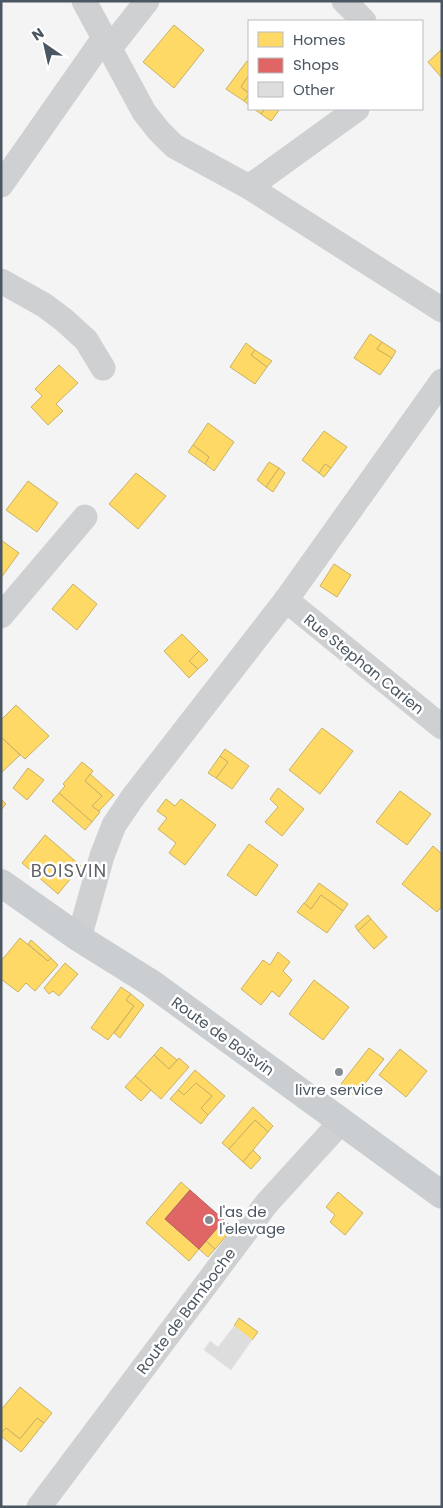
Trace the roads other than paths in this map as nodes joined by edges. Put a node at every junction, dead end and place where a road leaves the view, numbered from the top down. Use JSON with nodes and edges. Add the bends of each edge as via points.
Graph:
{"nodes":[{"id":1,"x":84,"y":1,"type":"edge"},
{"id":2,"x":147,"y":1,"type":"edge"},
{"id":3,"x":344,"y":1,"type":"edge"},
{"id":4,"x":363,"y":20,"type":"edge"},
{"id":5,"x":107,"y":43,"type":"junction"},
{"id":6,"x":356,"y":110,"type":"edge"},
{"id":7,"x":1,"y":185,"type":"edge"},
{"id":8,"x":249,"y":187,"type":"junction"},
{"id":9,"x":1,"y":281,"type":"edge"},
{"id":10,"x":442,"y":310,"type":"edge"},
{"id":11,"x":103,"y":368,"type":"dead end"},
{"id":12,"x":442,"y":382,"type":"edge"},
{"id":13,"x":85,"y":517,"type":"dead end"},
{"id":14,"x":286,"y":600,"type":"junction"},
{"id":15,"x":1,"y":616,"type":"edge"},
{"id":16,"x":442,"y":728,"type":"edge"},
{"id":17,"x":1,"y":883,"type":"edge"},
{"id":18,"x":79,"y":938,"type":"junction"},
{"id":19,"x":341,"y":1122,"type":"junction"},
{"id":20,"x":442,"y":1195,"type":"edge"},
{"id":21,"x":38,"y":1507,"type":"edge"}],
"edges":[{"from":1,"to":5,"type":"street"},
{"from":2,"to":5,"type":"street"},
{"from":3,"to":4,"type":"street"},
{"from":5,"to":7,"type":"street"},
{"from":5,"to":8,"type":"street","via":[[144,112],[159,131],[174,146]]},
{"from":6,"to":8,"type":"street"},
{"from":8,"to":10,"type":"street"},
{"from":9,"to":11,"type":"street","via":[[64,320],[86,340]]},
{"from":12,"to":14,"type":"street"},
{"from":13,"to":15,"type":"street"},
{"from":14,"to":16,"type":"street","name":"Rue Stephan Carien"},
{"from":14,"to":18,"type":"street","via":[[132,797],[114,826],[102,856]]},
{"from":17,"to":18,"type":"main road","name":"Route de Boisvin"},
{"from":18,"to":19,"type":"main road","name":"Route de Boisvin","via":[[151,983]]},
{"from":19,"to":20,"type":"main road","name":"Route de Boisvin"},
{"from":19,"to":21,"type":"street","name":"Route de Bamboche","via":[[267,1203]]}]}
